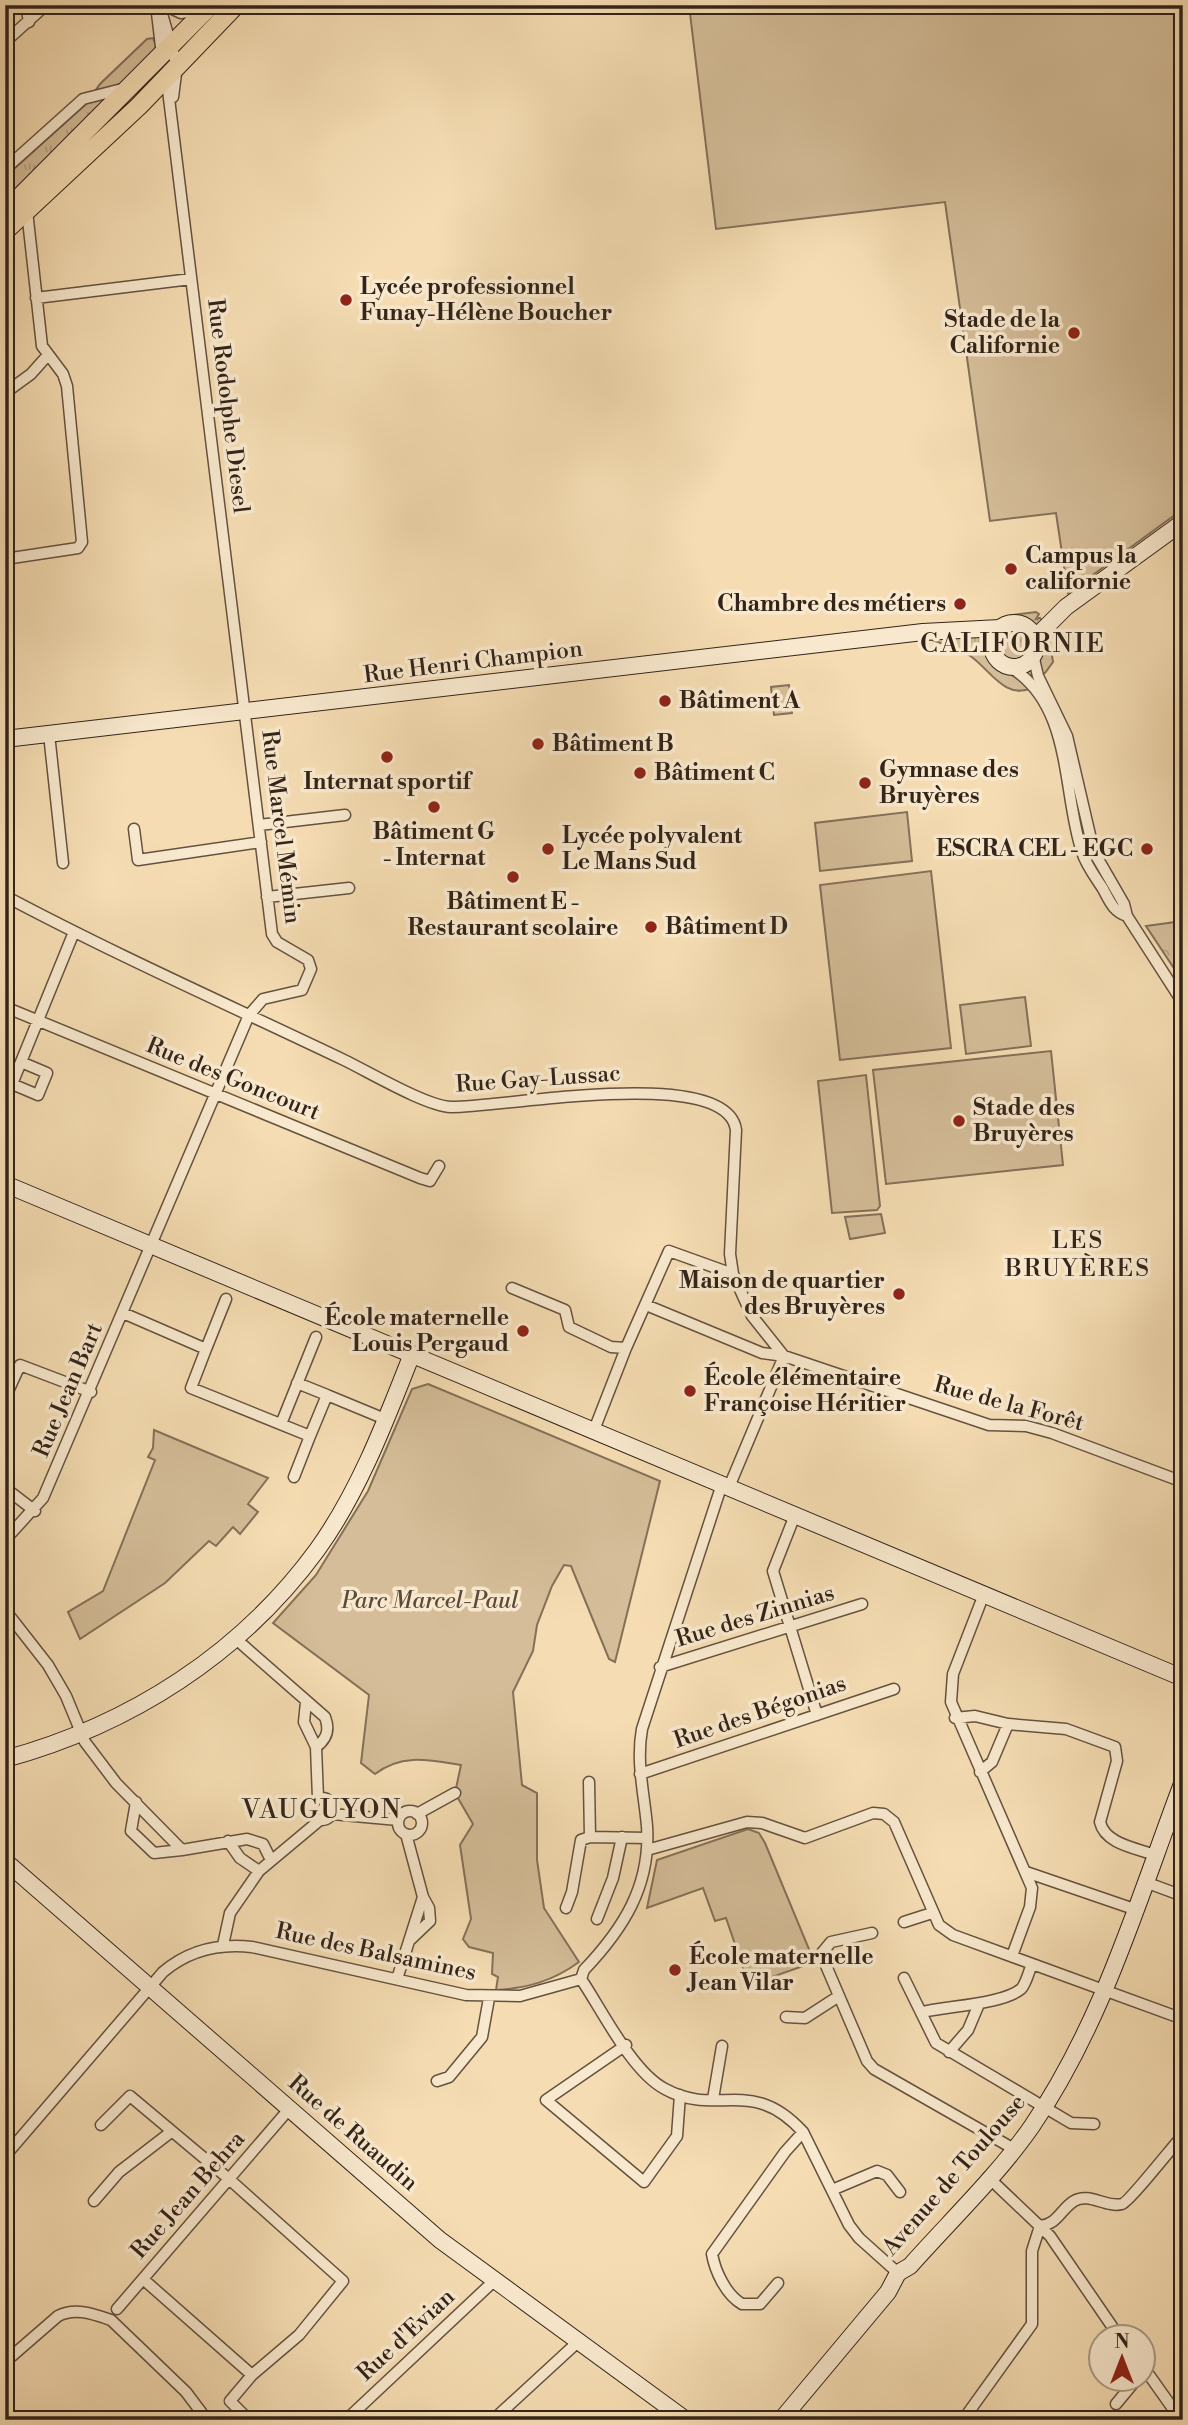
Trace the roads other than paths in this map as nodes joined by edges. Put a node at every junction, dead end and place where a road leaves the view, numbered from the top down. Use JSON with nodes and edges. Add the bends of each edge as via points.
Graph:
{"nodes":[{"id":1,"x":26,"y":5,"type":"edge"},
{"id":2,"x":46,"y":5,"type":"edge"},
{"id":3,"x":160,"y":5,"type":"edge"},
{"id":4,"x":210,"y":5,"type":"edge"},
{"id":5,"x":236,"y":5,"type":"edge"},
{"id":6,"x":29,"y":22,"type":"junction"},
{"id":7,"x":5,"y":42,"type":"edge"},
{"id":8,"x":170,"y":61,"type":"junction"},
{"id":9,"x":139,"y":89,"type":"junction"},
{"id":10,"x":5,"y":169,"type":"edge"},
{"id":11,"x":27,"y":211,"type":"junction"},
{"id":12,"x":5,"y":212,"type":"edge"},
{"id":13,"x":5,"y":231,"type":"edge"},
{"id":14,"x":191,"y":279,"type":"junction"},
{"id":15,"x":36,"y":298,"type":"junction"},
{"id":16,"x":47,"y":356,"type":"junction"},
{"id":17,"x":5,"y":393,"type":"edge"},
{"id":18,"x":1183,"y":522,"type":"edge"},
{"id":19,"x":5,"y":559,"type":"edge"},
{"id":20,"x":1066,"y":607,"type":"junction"},
{"id":21,"x":1020,"y":624,"type":"junction"},
{"id":22,"x":1000,"y":628,"type":"junction"},
{"id":23,"x":947,"y":631,"type":"junction"},
{"id":24,"x":1035,"y":638,"type":"junction"},
{"id":25,"x":992,"y":649,"type":"junction"},
{"id":26,"x":1033,"y":655,"type":"junction"},
{"id":27,"x":1010,"y":667,"type":"junction"},
{"id":28,"x":245,"y":711,"type":"junction"},
{"id":29,"x":49,"y":734,"type":"junction"},
{"id":30,"x":5,"y":739,"type":"edge"},
{"id":31,"x":345,"y":815,"type":"dead end"},
{"id":32,"x":258,"y":825,"type":"junction"},
{"id":33,"x":134,"y":829,"type":"dead end"},
{"id":34,"x":261,"y":842,"type":"junction"},
{"id":35,"x":64,"y":863,"type":"dead end"},
{"id":36,"x":349,"y":888,"type":"dead end"},
{"id":37,"x":5,"y":896,"type":"edge"},
{"id":38,"x":267,"y":897,"type":"junction"},
{"id":39,"x":1127,"y":916,"type":"junction"},
{"id":40,"x":74,"y":932,"type":"junction"},
{"id":41,"x":1183,"y":1003,"type":"edge"},
{"id":42,"x":5,"y":1007,"type":"edge"},
{"id":43,"x":248,"y":1015,"type":"junction"},
{"id":44,"x":38,"y":1020,"type":"junction"},
{"id":45,"x":21,"y":1062,"type":"dead end"},
{"id":46,"x":215,"y":1094,"type":"junction"},
{"id":47,"x":439,"y":1166,"type":"dead end"},
{"id":48,"x":5,"y":1184,"type":"edge"},
{"id":49,"x":151,"y":1245,"type":"junction"},
{"id":50,"x":733,"y":1274,"type":"junction"},
{"id":51,"x":512,"y":1289,"type":"dead end"},
{"id":52,"x":226,"y":1299,"type":"dead end"},
{"id":53,"x":646,"y":1305,"type":"junction"},
{"id":54,"x":123,"y":1313,"type":"junction"},
{"id":55,"x":316,"y":1337,"type":"dead end"},
{"id":56,"x":626,"y":1348,"type":"junction"},
{"id":57,"x":206,"y":1349,"type":"junction"},
{"id":58,"x":412,"y":1354,"type":"junction"},
{"id":59,"x":784,"y":1356,"type":"junction"},
{"id":60,"x":298,"y":1383,"type":"junction"},
{"id":61,"x":91,"y":1392,"type":"junction"},
{"id":62,"x":327,"y":1395,"type":"junction"},
{"id":63,"x":5,"y":1398,"type":"edge"},
{"id":64,"x":385,"y":1419,"type":"junction"},
{"id":65,"x":281,"y":1424,"type":"junction"},
{"id":66,"x":594,"y":1430,"type":"junction"},
{"id":67,"x":310,"y":1436,"type":"junction"},
{"id":68,"x":294,"y":1477,"type":"dead end"},
{"id":69,"x":1183,"y":1482,"type":"edge"},
{"id":70,"x":725,"y":1486,"type":"junction"},
{"id":71,"x":5,"y":1488,"type":"edge"},
{"id":72,"x":35,"y":1511,"type":"junction"},
{"id":73,"x":795,"y":1515,"type":"junction"},
{"id":74,"x":5,"y":1540,"type":"edge"},
{"id":75,"x":984,"y":1594,"type":"junction"},
{"id":76,"x":862,"y":1604,"type":"dead end"},
{"id":77,"x":5,"y":1610,"type":"edge"},
{"id":78,"x":789,"y":1627,"type":"junction"},
{"id":79,"x":236,"y":1639,"type":"junction"},
{"id":80,"x":660,"y":1667,"type":"junction"},
{"id":81,"x":1183,"y":1678,"type":"edge"},
{"id":82,"x":894,"y":1689,"type":"dead end"},
{"id":83,"x":306,"y":1702,"type":"junction"},
{"id":84,"x":817,"y":1715,"type":"junction"},
{"id":85,"x":956,"y":1718,"type":"junction"},
{"id":86,"x":1008,"y":1724,"type":"junction"},
{"id":87,"x":82,"y":1734,"type":"junction"},
{"id":88,"x":316,"y":1747,"type":"junction"},
{"id":89,"x":5,"y":1759,"type":"edge"},
{"id":90,"x":980,"y":1772,"type":"junction"},
{"id":91,"x":640,"y":1774,"type":"junction"},
{"id":92,"x":1183,"y":1781,"type":"edge"},
{"id":93,"x":589,"y":1782,"type":"dead end"},
{"id":94,"x":455,"y":1794,"type":"dead end"},
{"id":95,"x":318,"y":1798,"type":"junction"},
{"id":96,"x":135,"y":1802,"type":"junction"},
{"id":97,"x":332,"y":1814,"type":"junction"},
{"id":98,"x":417,"y":1814,"type":"junction"},
{"id":99,"x":320,"y":1819,"type":"junction"},
{"id":100,"x":398,"y":1820,"type":"junction"},
{"id":101,"x":406,"y":1834,"type":"junction"},
{"id":102,"x":590,"y":1837,"type":"junction"},
{"id":103,"x":622,"y":1837,"type":"junction"},
{"id":104,"x":647,"y":1838,"type":"junction"},
{"id":105,"x":228,"y":1841,"type":"junction"},
{"id":106,"x":182,"y":1850,"type":"junction"},
{"id":107,"x":647,"y":1850,"type":"junction"},
{"id":108,"x":1155,"y":1855,"type":"junction"},
{"id":109,"x":271,"y":1860,"type":"junction"},
{"id":110,"x":5,"y":1861,"type":"edge"},
{"id":111,"x":259,"y":1871,"type":"junction"},
{"id":112,"x":1026,"y":1871,"type":"junction"},
{"id":113,"x":1145,"y":1882,"type":"junction"},
{"id":114,"x":1183,"y":1896,"type":"edge"},
{"id":115,"x":566,"y":1908,"type":"dead end"},
{"id":116,"x":1134,"y":1909,"type":"junction"},
{"id":117,"x":932,"y":1913,"type":"junction"},
{"id":118,"x":597,"y":1919,"type":"dead end"},
{"id":119,"x":904,"y":1922,"type":"dead end"},
{"id":120,"x":872,"y":1933,"type":"dead end"},
{"id":121,"x":223,"y":1945,"type":"junction"},
{"id":122,"x":1012,"y":1956,"type":"junction"},
{"id":123,"x":1032,"y":1964,"type":"junction"},
{"id":124,"x":904,"y":1978,"type":"dead end"},
{"id":125,"x":397,"y":1979,"type":"junction"},
{"id":126,"x":581,"y":1979,"type":"junction"},
{"id":127,"x":151,"y":1989,"type":"junction"},
{"id":128,"x":1104,"y":1990,"type":"junction"},
{"id":129,"x":839,"y":1996,"type":"junction"},
{"id":130,"x":489,"y":1998,"type":"junction"},
{"id":131,"x":979,"y":2004,"type":"junction"},
{"id":132,"x":923,"y":2012,"type":"junction"},
{"id":133,"x":786,"y":2017,"type":"dead end"},
{"id":134,"x":1183,"y":2019,"type":"edge"},
{"id":135,"x":626,"y":2045,"type":"junction"},
{"id":136,"x":722,"y":2046,"type":"dead end"},
{"id":137,"x":949,"y":2052,"type":"junction"},
{"id":138,"x":437,"y":2081,"type":"dead end"},
{"id":139,"x":680,"y":2095,"type":"junction"},
{"id":140,"x":713,"y":2099,"type":"junction"},
{"id":141,"x":1044,"y":2107,"type":"junction"},
{"id":142,"x":290,"y":2108,"type":"junction"},
{"id":143,"x":1094,"y":2124,"type":"dead end"},
{"id":144,"x":101,"y":2125,"type":"dead end"},
{"id":145,"x":171,"y":2132,"type":"junction"},
{"id":146,"x":803,"y":2132,"type":"junction"},
{"id":147,"x":1183,"y":2135,"type":"edge"},
{"id":148,"x":1014,"y":2149,"type":"junction"},
{"id":149,"x":5,"y":2156,"type":"edge"},
{"id":150,"x":988,"y":2177,"type":"junction"},
{"id":151,"x":229,"y":2179,"type":"junction"},
{"id":152,"x":832,"y":2190,"type":"junction"},
{"id":153,"x":900,"y":2192,"type":"dead end"},
{"id":154,"x":94,"y":2201,"type":"dead end"},
{"id":155,"x":1040,"y":2226,"type":"junction"},
{"id":156,"x":898,"y":2273,"type":"junction"},
{"id":157,"x":143,"y":2279,"type":"junction"},
{"id":158,"x":495,"y":2280,"type":"junction"},
{"id":159,"x":778,"y":2284,"type":"dead end"},
{"id":160,"x":117,"y":2309,"type":"dead end"},
{"id":161,"x":1111,"y":2324,"type":"edge"},
{"id":162,"x":580,"y":2340,"type":"junction"},
{"id":163,"x":5,"y":2362,"type":"edge"},
{"id":164,"x":253,"y":2375,"type":"junction"},
{"id":165,"x":1156,"y":2386,"type":"edge"},
{"id":166,"x":1124,"y":2394,"type":"edge"},
{"id":167,"x":1116,"y":2404,"type":"dead end"},
{"id":168,"x":679,"y":2418,"type":"edge"},
{"id":169,"x":207,"y":2420,"type":"edge"},
{"id":170,"x":249,"y":2420,"type":"edge"},
{"id":171,"x":346,"y":2420,"type":"edge"},
{"id":172,"x":493,"y":2420,"type":"edge"},
{"id":173,"x":781,"y":2420,"type":"edge"},
{"id":174,"x":963,"y":2420,"type":"edge"},
{"id":175,"x":1181,"y":2420,"type":"edge"}],
"edges":[{"from":1,"to":6,"type":"street"},
{"from":2,"to":6,"type":"street"},
{"from":3,"to":4,"type":"street","via":[[188,13]]},
{"from":3,"to":8,"type":"street","name":"Rue Rodolphe Diesel"},
{"from":4,"to":8,"type":"main road"},
{"from":5,"to":8,"type":"main road"},
{"from":6,"to":7,"type":"street"},
{"from":8,"to":9,"type":"main road"},
{"from":8,"to":14,"type":"street","name":"Rue Rodolphe Diesel"},
{"from":9,"to":10,"type":"street","via":[[83,99]]},
{"from":9,"to":11,"type":"main road"},
{"from":9,"to":12,"type":"main road"},
{"from":11,"to":13,"type":"main road"},
{"from":11,"to":15,"type":"street"},
{"from":14,"to":15,"type":"street"},
{"from":14,"to":28,"type":"street","name":"Rue Rodolphe Diesel"},
{"from":15,"to":16,"type":"street"},
{"from":16,"to":17,"type":"street"},
{"from":16,"to":19,"type":"street","via":[[64,374],[67,386],[82,542],[78,548]]},
{"from":18,"to":20,"type":"street"},
{"from":20,"to":21,"type":"street"},
{"from":20,"to":24,"type":"street"},
{"from":21,"to":22,"type":"street"},
{"from":21,"to":24,"type":"street"},
{"from":22,"to":23,"type":"street","name":"Rue Henri Champion"},
{"from":22,"to":25,"type":"street"},
{"from":23,"to":25,"type":"street","name":"Rue Henri Champion"},
{"from":23,"to":28,"type":"street","name":"Rue Henri Champion"},
{"from":24,"to":26,"type":"street"},
{"from":25,"to":27,"type":"street","via":[[999,662]]},
{"from":26,"to":27,"type":"street","via":[[1024,665]]},
{"from":26,"to":39,"type":"street","via":[[1038,676],[1067,736],[1094,852]]},
{"from":27,"to":39,"type":"street","via":[[1037,692],[1051,717],[1064,758],[1082,853],[1115,911]]},
{"from":28,"to":29,"type":"street","name":"Rue Henri Champion"},
{"from":28,"to":32,"type":"street","name":"Rue Marcel Mémin"},
{"from":29,"to":30,"type":"street","name":"Rue Henri Champion"},
{"from":29,"to":35,"type":"street"},
{"from":31,"to":32,"type":"street"},
{"from":32,"to":34,"type":"street","name":"Rue Marcel Mémin"},
{"from":33,"to":34,"type":"street","via":[[138,860]]},
{"from":34,"to":38,"type":"street","name":"Rue Marcel Mémin"},
{"from":36,"to":38,"type":"street"},
{"from":37,"to":40,"type":"street","name":"Rue Gay-Lussac"},
{"from":38,"to":43,"type":"street","name":"Rue Marcel Mémin","via":[[272,934],[308,960],[310,975],[302,990],[262,999]]},
{"from":39,"to":41,"type":"street"},
{"from":40,"to":43,"type":"street","name":"Rue Gay-Lussac"},
{"from":40,"to":44,"type":"street"},
{"from":42,"to":44,"type":"street","name":"Rue des Goncourt"},
{"from":43,"to":46,"type":"street","name":"Rue Jean Bart"},
{"from":43,"to":50,"type":"street","name":"Rue Gay-Lussac","via":[[448,1107],[666,1092],[715,1103],[733,1117],[736,1130]]},
{"from":44,"to":45,"type":"street"},
{"from":44,"to":46,"type":"street","name":"Rue des Goncourt"},
{"from":46,"to":47,"type":"street","name":"Rue des Goncourt","via":[[420,1178],[430,1181]]},
{"from":46,"to":49,"type":"street","name":"Rue Jean Bart"},
{"from":48,"to":49,"type":"street"},
{"from":49,"to":54,"type":"street","name":"Rue Jean Bart"},
{"from":49,"to":58,"type":"street"},
{"from":50,"to":53,"type":"street","via":[[669,1251]]},
{"from":50,"to":59,"type":"street","name":"Rue Gay-Lussac","via":[[752,1316]]},
{"from":51,"to":56,"type":"street","via":[[565,1310],[569,1327],[611,1347]]},
{"from":52,"to":57,"type":"street"},
{"from":53,"to":56,"type":"street"},
{"from":53,"to":59,"type":"street","name":"Rue de la Forêt","via":[[762,1353]]},
{"from":54,"to":57,"type":"street"},
{"from":54,"to":61,"type":"street","name":"Rue Jean Bart"},
{"from":55,"to":60,"type":"street"},
{"from":56,"to":66,"type":"street"},
{"from":57,"to":65,"type":"street","via":[[191,1388]]},
{"from":58,"to":64,"type":"street"},
{"from":58,"to":66,"type":"street"},
{"from":59,"to":69,"type":"street","name":"Rue de la Forêt","via":[[989,1425],[1026,1426],[1052,1433]]},
{"from":59,"to":70,"type":"street"},
{"from":60,"to":62,"type":"street"},
{"from":60,"to":65,"type":"street"},
{"from":61,"to":63,"type":"street","via":[[20,1365]]},
{"from":61,"to":72,"type":"street","name":"Rue Jean Bart"},
{"from":62,"to":64,"type":"street"},
{"from":62,"to":67,"type":"street"},
{"from":64,"to":79,"type":"street","via":[[358,1480],[317,1549]]},
{"from":65,"to":67,"type":"street"},
{"from":66,"to":70,"type":"street"},
{"from":67,"to":68,"type":"street"},
{"from":70,"to":73,"type":"street"},
{"from":70,"to":80,"type":"street"},
{"from":71,"to":72,"type":"street"},
{"from":72,"to":74,"type":"street","name":"Rue Jean Bart"},
{"from":73,"to":75,"type":"street"},
{"from":73,"to":78,"type":"street","via":[[773,1571]]},
{"from":75,"to":81,"type":"street"},
{"from":75,"to":85,"type":"street","via":[[953,1674],[951,1702]]},
{"from":76,"to":78,"type":"street","name":"Rue des Zinnias"},
{"from":77,"to":87,"type":"street","via":[[48,1665]]},
{"from":78,"to":80,"type":"street","name":"Rue des Zinnias"},
{"from":78,"to":84,"type":"street"},
{"from":79,"to":83,"type":"street"},
{"from":79,"to":87,"type":"street","via":[[166,1690]]},
{"from":80,"to":91,"type":"street","via":[[642,1729]]},
{"from":82,"to":84,"type":"street","name":"Rue des Bégonias"},
{"from":83,"to":88,"type":"street","via":[[304,1722]]},
{"from":83,"to":88,"type":"street","via":[[327,1724],[324,1741]]},
{"from":84,"to":91,"type":"street","name":"Rue des Bégonias"},
{"from":85,"to":86,"type":"street","via":[[975,1716]]},
{"from":85,"to":90,"type":"street"},
{"from":86,"to":90,"type":"street","via":[[992,1762]]},
{"from":86,"to":108,"type":"street","via":[[1066,1729],[1115,1747],[1117,1761],[1101,1828],[1107,1837]]},
{"from":87,"to":89,"type":"street"},
{"from":87,"to":96,"type":"street"},
{"from":88,"to":95,"type":"street"},
{"from":90,"to":112,"type":"street"},
{"from":91,"to":104,"type":"street"},
{"from":92,"to":108,"type":"street","name":"Avenue de Toulouse"},
{"from":93,"to":102,"type":"street"},
{"from":94,"to":98,"type":"street"},
{"from":95,"to":97,"type":"street","via":[[331,1801]]},
{"from":95,"to":99,"type":"street","via":[[311,1808]]},
{"from":96,"to":106,"type":"street"},
{"from":96,"to":106,"type":"street","via":[[131,1832],[154,1853]]},
{"from":97,"to":99,"type":"street"},
{"from":97,"to":100,"type":"street"},
{"from":98,"to":100,"type":"street","via":[[407,1812]]},
{"from":98,"to":101,"type":"street","via":[[421,1827]]},
{"from":99,"to":109,"type":"street"},
{"from":100,"to":101,"type":"street"},
{"from":101,"to":125,"type":"street","via":[[430,1921],[410,1941]]},
{"from":102,"to":103,"type":"street"},
{"from":102,"to":115,"type":"street","via":[[580,1840]]},
{"from":103,"to":104,"type":"street"},
{"from":103,"to":118,"type":"street"},
{"from":104,"to":107,"type":"street"},
{"from":105,"to":106,"type":"street"},
{"from":105,"to":109,"type":"street","via":[[256,1840]]},
{"from":105,"to":111,"type":"street","via":[[240,1858]]},
{"from":107,"to":117,"type":"street","via":[[747,1822],[805,1838],[873,1813],[884,1814],[894,1822]]},
{"from":107,"to":126,"type":"street","via":[[631,1911]]},
{"from":108,"to":113,"type":"street","name":"Avenue de Toulouse"},
{"from":109,"to":111,"type":"street"},
{"from":110,"to":127,"type":"street","name":"Rue de Ruaudin"},
{"from":111,"to":121,"type":"street","via":[[230,1913]]},
{"from":112,"to":116,"type":"street"},
{"from":112,"to":122,"type":"street","via":[[1032,1888],[1030,1907]]},
{"from":113,"to":114,"type":"street"},
{"from":113,"to":116,"type":"street","name":"Avenue de Toulouse"},
{"from":116,"to":128,"type":"street","name":"Avenue de Toulouse"},
{"from":117,"to":119,"type":"street"},
{"from":117,"to":122,"type":"street","via":[[953,1935]]},
{"from":120,"to":129,"type":"street","via":[[831,1942],[821,1955]]},
{"from":121,"to":125,"type":"street","name":"Rue des Balsamines","via":[[252,1947]]},
{"from":121,"to":127,"type":"street","name":"Rue des Balsamines","via":[[186,1955],[163,1972]]},
{"from":122,"to":123,"type":"street"},
{"from":123,"to":128,"type":"street"},
{"from":123,"to":131,"type":"street","via":[[1023,1988]]},
{"from":124,"to":132,"type":"street"},
{"from":125,"to":130,"type":"street","name":"Rue des Balsamines"},
{"from":126,"to":130,"type":"street","name":"Rue des Balsamines","via":[[520,1996]]},
{"from":126,"to":135,"type":"street"},
{"from":127,"to":142,"type":"street","name":"Rue de Ruaudin"},
{"from":127,"to":149,"type":"street","name":"Rue des Balsamines"},
{"from":128,"to":134,"type":"street"},
{"from":128,"to":141,"type":"street","name":"Avenue de Toulouse","via":[[1078,2049]]},
{"from":129,"to":133,"type":"street","via":[[805,2018]]},
{"from":129,"to":148,"type":"street","via":[[874,2069]]},
{"from":130,"to":138,"type":"street","via":[[482,2037],[449,2077]]},
{"from":131,"to":132,"type":"street"},
{"from":131,"to":137,"type":"street","via":[[968,2030]]},
{"from":132,"to":137,"type":"street","via":[[936,2043]]},
{"from":135,"to":139,"type":"street","via":[[654,2082]]},
{"from":135,"to":139,"type":"street","via":[[546,2100],[644,2182],[677,2136]]},
{"from":136,"to":140,"type":"street"},
{"from":137,"to":141,"type":"street"},
{"from":139,"to":140,"type":"street"},
{"from":140,"to":146,"type":"street","via":[[766,2103]]},
{"from":141,"to":143,"type":"street","via":[[1070,2123]]},
{"from":141,"to":148,"type":"street","name":"Avenue de Toulouse"},
{"from":142,"to":151,"type":"street","name":"Rue Jean Behra"},
{"from":142,"to":158,"type":"street","name":"Rue de Ruaudin","via":[[440,2240]]},
{"from":144,"to":145,"type":"street","via":[[130,2096]]},
{"from":145,"to":151,"type":"street"},
{"from":145,"to":154,"type":"street","via":[[119,2172]]},
{"from":146,"to":152,"type":"street"},
{"from":146,"to":159,"type":"street","via":[[712,2254],[729,2290],[742,2304],[760,2304]]},
{"from":147,"to":155,"type":"street","via":[[1130,2199],[1114,2204],[1080,2199],[1051,2224]]},
{"from":148,"to":150,"type":"street","name":"Avenue de Toulouse"},
{"from":150,"to":155,"type":"street"},
{"from":150,"to":156,"type":"street","name":"Avenue de Toulouse","via":[[910,2266]]},
{"from":151,"to":157,"type":"street","name":"Rue Jean Behra"},
{"from":151,"to":164,"type":"street","via":[[343,2281],[299,2335]]},
{"from":152,"to":153,"type":"street","via":[[877,2171],[887,2175]]},
{"from":152,"to":156,"type":"street","via":[[859,2238]]},
{"from":155,"to":161,"type":"street"},
{"from":155,"to":174,"type":"street","via":[[1032,2251],[1032,2324]]},
{"from":156,"to":173,"type":"street","name":"Avenue de Toulouse","via":[[888,2292]]},
{"from":157,"to":160,"type":"street","name":"Rue Jean Behra"},
{"from":157,"to":164,"type":"street"},
{"from":158,"to":162,"type":"street","name":"Rue de Ruaudin"},
{"from":158,"to":171,"type":"street","name":"Rue d'Evian"},
{"from":162,"to":168,"type":"street","name":"Rue de Ruaudin"},
{"from":162,"to":172,"type":"street"},
{"from":163,"to":169,"type":"street","via":[[58,2316],[79,2311],[102,2317],[111,2320],[186,2392]]},
{"from":164,"to":170,"type":"street","via":[[230,2401]]},
{"from":165,"to":175,"type":"street"},
{"from":166,"to":167,"type":"street"}]}
